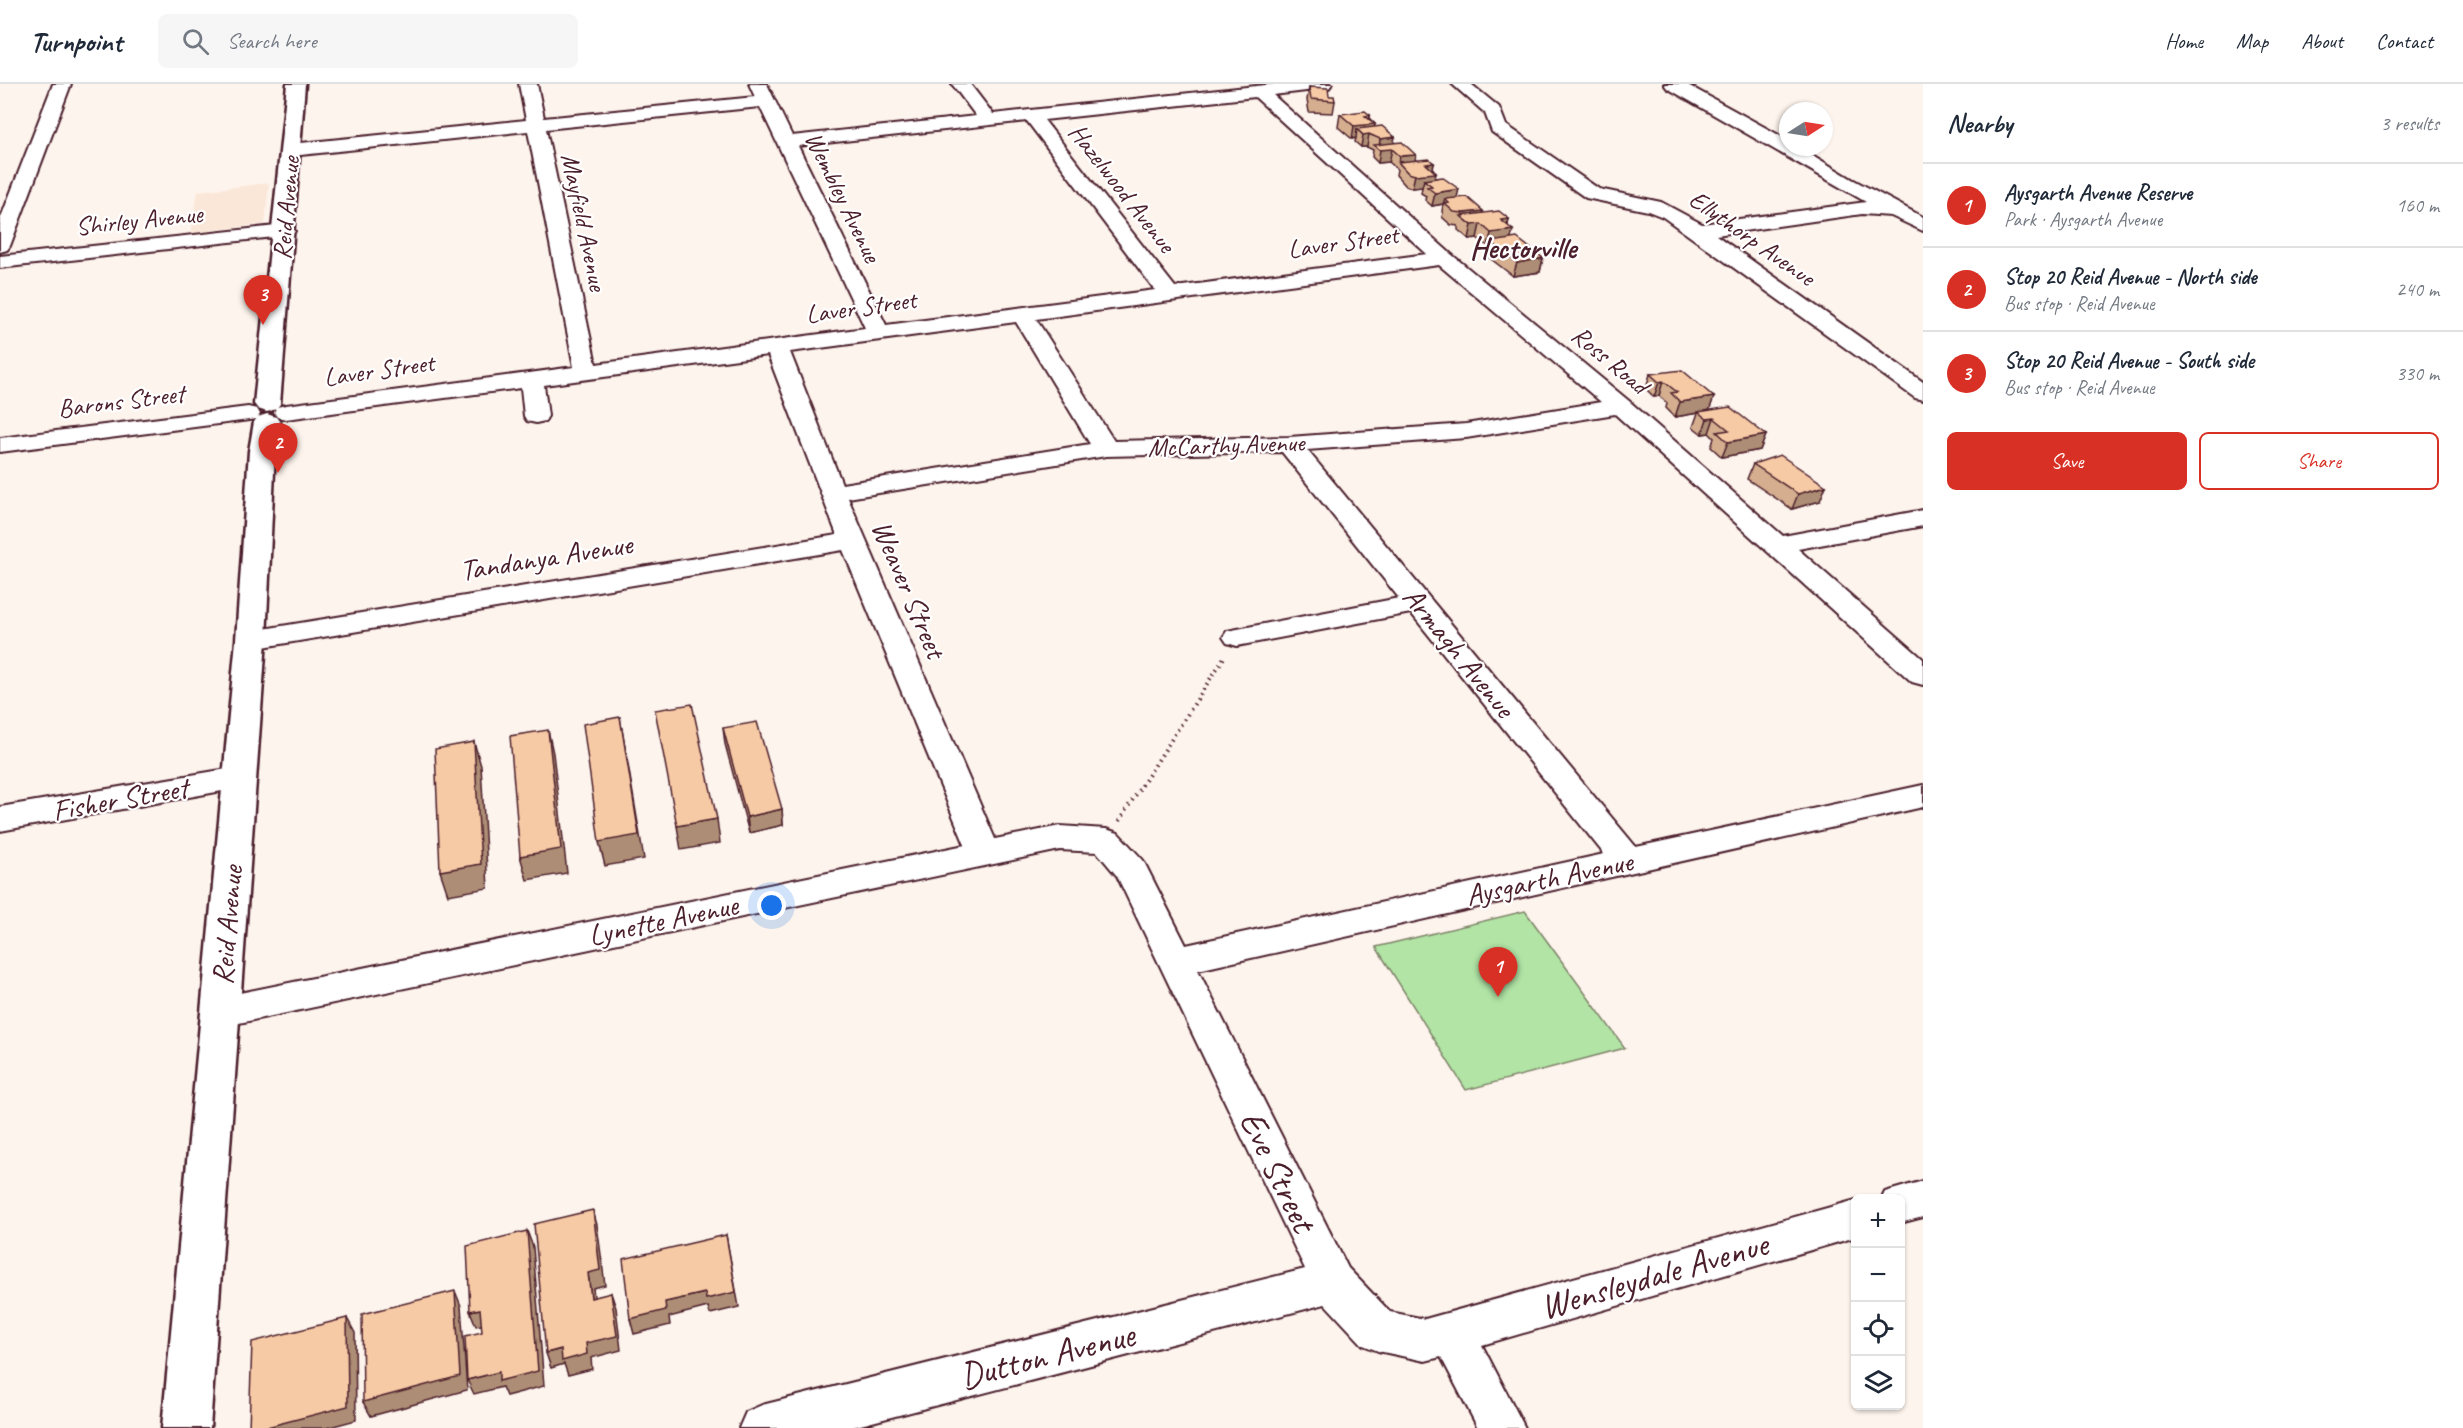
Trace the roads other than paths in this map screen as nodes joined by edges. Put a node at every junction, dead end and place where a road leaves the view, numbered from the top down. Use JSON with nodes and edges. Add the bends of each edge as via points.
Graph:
{"nodes":[{"id":1,"x":62,"y":84,"type":"edge"},
{"id":2,"x":296,"y":84,"type":"edge"},
{"id":3,"x":528,"y":84,"type":"edge"},
{"id":4,"x":961,"y":84,"type":"edge"},
{"id":5,"x":1164,"y":84,"type":"edge"},
{"id":6,"x":1323,"y":84,"type":"edge"},
{"id":7,"x":1461,"y":84,"type":"edge"},
{"id":8,"x":1673,"y":84,"type":"edge"},
{"id":9,"x":1259,"y":91,"type":"junction"},
{"id":10,"x":762,"y":92,"type":"edge"},
{"id":11,"x":1179,"y":99,"type":"junction"},
{"id":12,"x":1031,"y":115,"type":"junction"},
{"id":13,"x":987,"y":119,"type":"junction"},
{"id":14,"x":536,"y":124,"type":"junction"},
{"id":15,"x":786,"y":142,"type":"junction"},
{"id":16,"x":291,"y":150,"type":"junction"},
{"id":17,"x":1901,"y":211,"type":"junction"},
{"id":18,"x":1923,"y":225,"type":"edge"},
{"id":19,"x":285,"y":231,"type":"junction"},
{"id":20,"x":1698,"y":231,"type":"junction"},
{"id":21,"x":0,"y":246,"type":"edge"},
{"id":22,"x":1444,"y":258,"type":"junction"},
{"id":23,"x":0,"y":262,"type":"edge"},
{"id":24,"x":1169,"y":294,"type":"junction"},
{"id":25,"x":1022,"y":314,"type":"junction"},
{"id":26,"x":879,"y":333,"type":"junction"},
{"id":27,"x":777,"y":347,"type":"junction"},
{"id":28,"x":586,"y":371,"type":"junction"},
{"id":29,"x":532,"y":378,"type":"junction"},
{"id":30,"x":1923,"y":393,"type":"edge"},
{"id":31,"x":1620,"y":406,"type":"junction"},
{"id":32,"x":267,"y":413,"type":"junction"},
{"id":33,"x":536,"y":416,"type":"dead end"},
{"id":34,"x":1289,"y":444,"type":"junction"},
{"id":35,"x":0,"y":445,"type":"edge"},
{"id":36,"x":1106,"y":449,"type":"junction"},
{"id":37,"x":833,"y":493,"type":"junction"},
{"id":38,"x":1923,"y":518,"type":"edge"},
{"id":39,"x":853,"y":540,"type":"junction"},
{"id":40,"x":1777,"y":545,"type":"junction"},
{"id":41,"x":1419,"y":603,"type":"junction"},
{"id":42,"x":1237,"y":638,"type":"road end"},
{"id":43,"x":251,"y":640,"type":"junction"},
{"id":44,"x":1923,"y":675,"type":"edge"},
{"id":45,"x":239,"y":778,"type":"junction"},
{"id":46,"x":1923,"y":796,"type":"edge"},
{"id":47,"x":0,"y":819,"type":"edge"},
{"id":48,"x":1106,"y":841,"type":"joint"},
{"id":49,"x":985,"y":854,"type":"junction"},
{"id":50,"x":1628,"y":861,"type":"junction"},
{"id":51,"x":1175,"y":961,"type":"junction"},
{"id":52,"x":220,"y":1011,"type":"junction"},
{"id":53,"x":1923,"y":1199,"type":"edge"},
{"id":54,"x":1905,"y":1204,"type":"edge"},
{"id":55,"x":1851,"y":1219,"type":"edge"},
{"id":56,"x":1333,"y":1282,"type":"junction"},
{"id":57,"x":1452,"y":1333,"type":"junction"},
{"id":58,"x":186,"y":1428,"type":"edge"},
{"id":59,"x":762,"y":1428,"type":"edge"},
{"id":60,"x":1502,"y":1428,"type":"edge"}],
"edges":[{"from":1,"to":21,"type":"street"},
{"from":2,"to":16,"type":"street","name":"Reid Avenue"},
{"from":3,"to":14,"type":"street","name":"Mayfield Avenue"},
{"from":4,"to":13,"type":"street"},
{"from":5,"to":11,"type":"street"},
{"from":6,"to":9,"type":"street"},
{"from":7,"to":20,"type":"street","name":"Ellythorp Avenue","via":[[1493,111],[1498,128],[1577,185],[1593,194],[1654,206]]},
{"from":8,"to":17,"type":"street"},
{"from":9,"to":11,"type":"street"},
{"from":9,"to":22,"type":"street","name":"Ross Road"},
{"from":10,"to":14,"type":"street"},
{"from":10,"to":15,"type":"street","name":"Wembley Avenue"},
{"from":11,"to":12,"type":"street"},
{"from":12,"to":13,"type":"street"},
{"from":12,"to":24,"type":"street","name":"Hazelwood Avenue"},
{"from":13,"to":15,"type":"street"},
{"from":14,"to":16,"type":"street"},
{"from":14,"to":28,"type":"street","name":"Mayfield Avenue"},
{"from":15,"to":26,"type":"street","name":"Wembley Avenue"},
{"from":16,"to":19,"type":"street","name":"Reid Avenue"},
{"from":17,"to":18,"type":"street"},
{"from":17,"to":20,"type":"street","via":[[1862,208]]},
{"from":19,"to":23,"type":"street","name":"Shirley Avenue"},
{"from":19,"to":32,"type":"street","name":"Reid Avenue"},
{"from":20,"to":30,"type":"street","name":"Ellythorp Avenue"},
{"from":22,"to":24,"type":"street","name":"Laver Street"},
{"from":22,"to":31,"type":"street","name":"Ross Road"},
{"from":24,"to":25,"type":"street","name":"Laver Street"},
{"from":25,"to":26,"type":"street","name":"Laver Street"},
{"from":25,"to":36,"type":"street"},
{"from":26,"to":27,"type":"street","name":"Laver Street"},
{"from":27,"to":28,"type":"street","name":"Laver Street"},
{"from":27,"to":37,"type":"street","name":"Weaver Street"},
{"from":28,"to":29,"type":"street","name":"Laver Street"},
{"from":29,"to":32,"type":"street","name":"Laver Street"},
{"from":29,"to":33,"type":"street"},
{"from":31,"to":34,"type":"street","name":"McCarthy Avenue","via":[[1466,431]]},
{"from":31,"to":40,"type":"street","name":"Ross Road"},
{"from":32,"to":35,"type":"street","name":"Barons Street"},
{"from":32,"to":43,"type":"street","name":"Reid Avenue"},
{"from":34,"to":36,"type":"street","name":"McCarthy Avenue"},
{"from":34,"to":41,"type":"street","name":"Armagh Avenue"},
{"from":36,"to":37,"type":"street","name":"McCarthy Avenue"},
{"from":37,"to":39,"type":"street","name":"Weaver Street"},
{"from":38,"to":40,"type":"street"},
{"from":39,"to":43,"type":"street","name":"Tandanya Avenue"},
{"from":39,"to":49,"type":"street","name":"Weaver Street"},
{"from":40,"to":44,"type":"street","name":"Ross Road"},
{"from":41,"to":42,"type":"street"},
{"from":41,"to":50,"type":"street","name":"Armagh Avenue"},
{"from":43,"to":45,"type":"street","name":"Reid Avenue"},
{"from":45,"to":47,"type":"street","name":"Fisher Street"},
{"from":45,"to":52,"type":"street","name":"Reid Avenue"},
{"from":46,"to":50,"type":"street","name":"Aysgarth Avenue"},
{"from":48,"to":49,"type":"street","name":"Lynette Avenue","via":[[1060,838]]},
{"from":48,"to":51,"type":"street","name":"Eve Street","via":[[1131,869]]},
{"from":49,"to":52,"type":"street","name":"Lynette Avenue"},
{"from":50,"to":51,"type":"street","name":"Aysgarth Avenue"},
{"from":51,"to":56,"type":"street","name":"Eve Street"},
{"from":52,"to":58,"type":"street","name":"Reid Avenue"},
{"from":53,"to":54,"type":"street"},
{"from":55,"to":57,"type":"street","name":"Wensleydale Avenue"},
{"from":56,"to":57,"type":"street","name":"Eve Street","via":[[1378,1330],[1425,1340]]},
{"from":56,"to":59,"type":"street","name":"Dutton Avenue"},
{"from":57,"to":60,"type":"street"}]}
